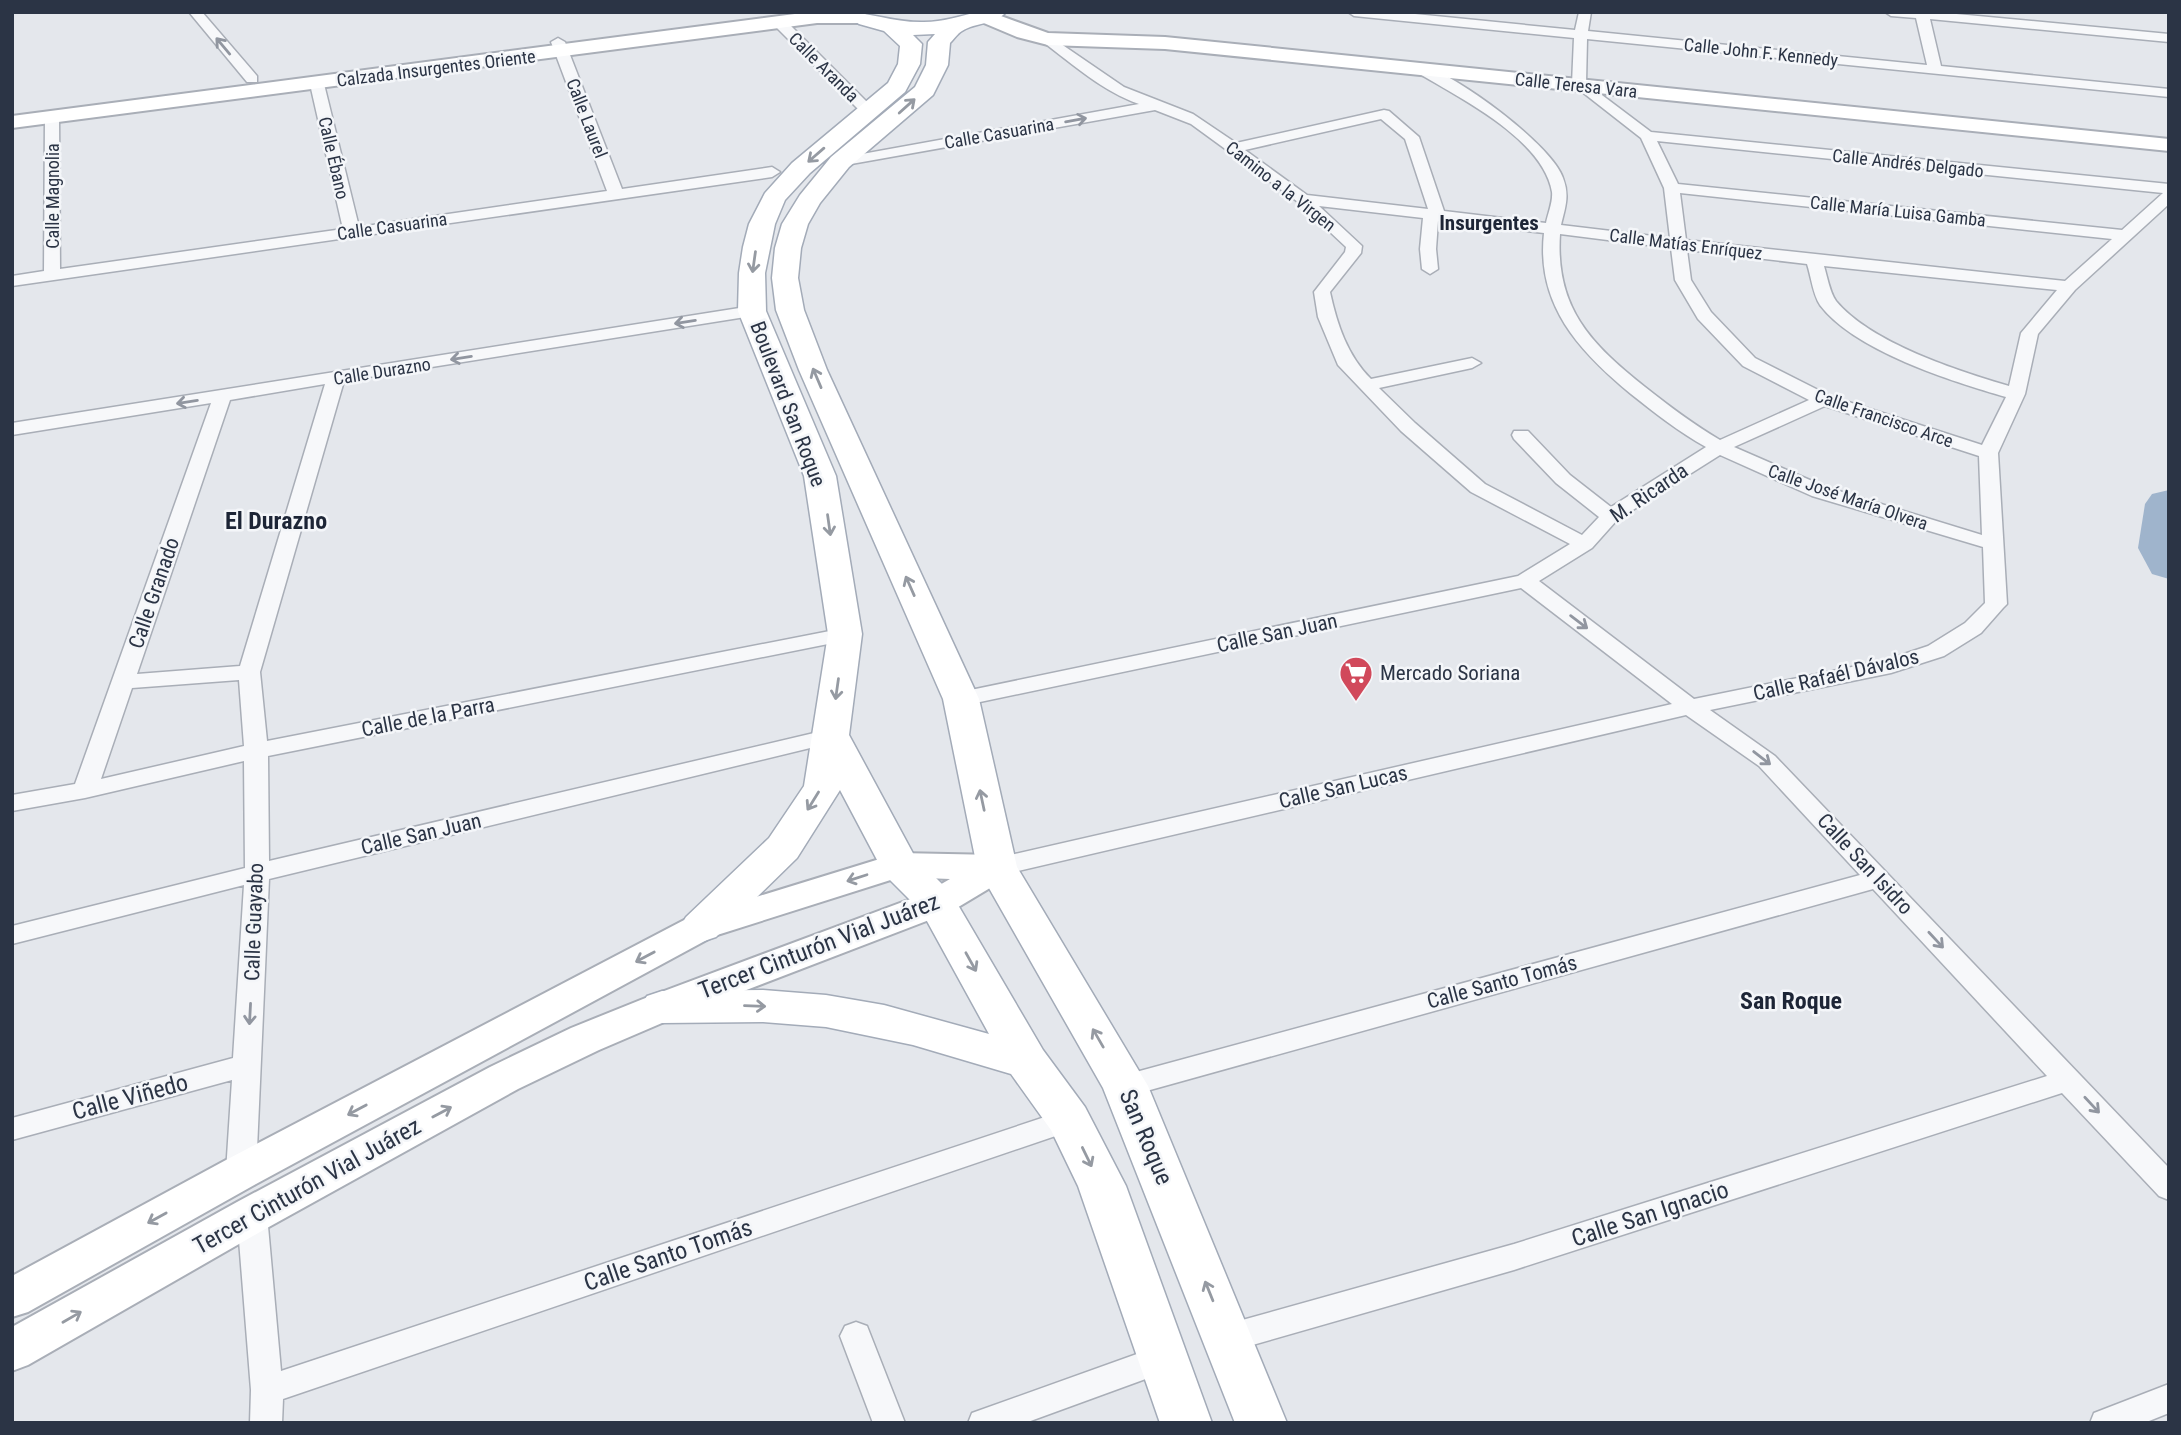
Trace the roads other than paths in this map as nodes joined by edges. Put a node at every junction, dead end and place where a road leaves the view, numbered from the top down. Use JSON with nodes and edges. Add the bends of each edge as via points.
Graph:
{"nodes":[{"id":1,"x":195,"y":12,"type":"edge"},
{"id":2,"x":1354,"y":12,"type":"edge"},
{"id":3,"x":1505,"y":12,"type":"edge"},
{"id":4,"x":1585,"y":12,"type":"edge"},
{"id":5,"x":1892,"y":12,"type":"edge"},
{"id":6,"x":855,"y":15,"type":"edge"},
{"id":7,"x":991,"y":15,"type":"edge"},
{"id":8,"x":1922,"y":15,"type":"junction"},
{"id":9,"x":783,"y":17,"type":"edge"},
{"id":10,"x":956,"y":25,"type":"junction"},
{"id":11,"x":890,"y":26,"type":"junction"},
{"id":12,"x":1500,"y":27,"type":"junction"},
{"id":13,"x":1581,"y":34,"type":"junction"},
{"id":14,"x":2169,"y":38,"type":"edge"},
{"id":15,"x":1048,"y":39,"type":"junction"},
{"id":16,"x":560,"y":47,"type":"junction"},
{"id":17,"x":1935,"y":69,"type":"junction"},
{"id":18,"x":1423,"y":70,"type":"junction"},
{"id":19,"x":251,"y":79,"type":"junction"},
{"id":20,"x":317,"y":83,"type":"junction"},
{"id":21,"x":1579,"y":84,"type":"junction"},
{"id":22,"x":2169,"y":93,"type":"edge"},
{"id":23,"x":1158,"y":105,"type":"junction"},
{"id":24,"x":12,"y":109,"type":"edge"},
{"id":25,"x":869,"y":112,"type":"junction"},
{"id":26,"x":52,"y":117,"type":"junction"},
{"id":27,"x":12,"y":122,"type":"edge"},
{"id":28,"x":1647,"y":136,"type":"junction"},
{"id":29,"x":2169,"y":145,"type":"edge"},
{"id":30,"x":1234,"y":148,"type":"junction"},
{"id":31,"x":840,"y":162,"type":"junction"},
{"id":32,"x":772,"y":172,"type":"dead end"},
{"id":33,"x":1672,"y":188,"type":"junction"},
{"id":34,"x":2169,"y":190,"type":"edge"},
{"id":35,"x":616,"y":194,"type":"junction"},
{"id":36,"x":2169,"y":196,"type":"edge"},
{"id":37,"x":1303,"y":199,"type":"junction"},
{"id":38,"x":1435,"y":216,"type":"junction"},
{"id":39,"x":1552,"y":228,"type":"junction"},
{"id":40,"x":352,"y":232,"type":"junction"},
{"id":41,"x":2124,"y":234,"type":"junction"},
{"id":42,"x":1678,"y":244,"type":"junction"},
{"id":43,"x":1814,"y":260,"type":"junction"},
{"id":44,"x":1430,"y":269,"type":"dead end"},
{"id":45,"x":52,"y":275,"type":"junction"},
{"id":46,"x":12,"y":281,"type":"edge"},
{"id":47,"x":2069,"y":286,"type":"junction"},
{"id":48,"x":752,"y":311,"type":"junction"},
{"id":49,"x":1472,"y":363,"type":"dead end"},
{"id":50,"x":336,"y":379,"type":"junction"},
{"id":51,"x":1366,"y":386,"type":"junction"},
{"id":52,"x":2016,"y":394,"type":"junction"},
{"id":53,"x":222,"y":397,"type":"junction"},
{"id":54,"x":1824,"y":400,"type":"junction"},
{"id":55,"x":12,"y":429,"type":"edge"},
{"id":56,"x":1521,"y":435,"type":"dead end"},
{"id":57,"x":1719,"y":447,"type":"junction"},
{"id":58,"x":1989,"y":453,"type":"junction"},
{"id":59,"x":1610,"y":516,"type":"junction"},
{"id":60,"x":1585,"y":544,"type":"junction"},
{"id":61,"x":1993,"y":544,"type":"junction"},
{"id":62,"x":1525,"y":581,"type":"junction"},
{"id":63,"x":845,"y":635,"type":"junction"},
{"id":64,"x":249,"y":672,"type":"junction"},
{"id":65,"x":122,"y":682,"type":"junction"},
{"id":66,"x":961,"y":699,"type":"junction"},
{"id":67,"x":1690,"y":707,"type":"junction"},
{"id":68,"x":831,"y":736,"type":"junction"},
{"id":69,"x":256,"y":751,"type":"junction"},
{"id":70,"x":85,"y":790,"type":"junction"},
{"id":71,"x":12,"y":803,"type":"edge"},
{"id":72,"x":899,"y":865,"type":"junction"},
{"id":73,"x":997,"y":867,"type":"junction"},
{"id":74,"x":257,"y":873,"type":"junction"},
{"id":75,"x":1878,"y":878,"type":"junction"},
{"id":76,"x":937,"y":903,"type":"junction"},
{"id":77,"x":701,"y":927,"type":"junction"},
{"id":78,"x":12,"y":935,"type":"edge"},
{"id":79,"x":662,"y":1007,"type":"junction"},
{"id":80,"x":1027,"y":1062,"type":"junction"},
{"id":81,"x":248,"y":1065,"type":"junction"},
{"id":82,"x":2069,"y":1080,"type":"junction"},
{"id":83,"x":1125,"y":1086,"type":"junction"},
{"id":84,"x":1069,"y":1120,"type":"junction"},
{"id":85,"x":12,"y":1129,"type":"edge"},
{"id":86,"x":241,"y":1172,"type":"junction"},
{"id":87,"x":2169,"y":1188,"type":"edge"},
{"id":88,"x":252,"y":1215,"type":"junction"},
{"id":89,"x":12,"y":1298,"type":"edge"},
{"id":90,"x":856,"y":1336,"type":"dead end"},
{"id":91,"x":1228,"y":1338,"type":"junction"},
{"id":92,"x":12,"y":1351,"type":"edge"},
{"id":93,"x":1162,"y":1359,"type":"junction"},
{"id":94,"x":267,"y":1390,"type":"junction"},
{"id":95,"x":2169,"y":1398,"type":"edge"},
{"id":96,"x":266,"y":1423,"type":"edge"},
{"id":97,"x":889,"y":1423,"type":"edge"},
{"id":98,"x":984,"y":1423,"type":"edge"},
{"id":99,"x":1186,"y":1423,"type":"edge"},
{"id":100,"x":1261,"y":1423,"type":"edge"},
{"id":101,"x":2106,"y":1423,"type":"edge"}],
"edges":[{"from":19,"to":1,"type":"street","one_way":true},
{"from":2,"to":12,"type":"street","name":"Calle John F. Kennedy"},
{"from":3,"to":12,"type":"street"},
{"from":4,"to":13,"type":"street"},
{"from":5,"to":8,"type":"street"},
{"from":6,"to":9,"type":"main road","name":"Calzada Insurgentes Oriente"},
{"from":6,"to":11,"type":"main road"},
{"from":7,"to":10,"type":"main road"},
{"from":7,"to":15,"type":"main road","name":"Calle Teresa Vara","via":[[1024,33]]},
{"from":8,"to":14,"type":"street"},
{"from":8,"to":17,"type":"street"},
{"from":9,"to":16,"type":"main road","name":"Calzada Insurgentes Oriente"},
{"from":9,"to":25,"type":"street","name":"Calle Aranda"},
{"from":10,"to":11,"type":"main road"},
{"from":31,"to":10,"type":"main road","name":"Boulevard San Roque","one_way":true,"via":[[925,90],[937,65],[939,42]]},
{"from":11,"to":25,"type":"main road","name":"Boulevard San Roque","via":[[911,44],[909,64],[897,87]]},
{"from":12,"to":13,"type":"street","name":"Calle John F. Kennedy"},
{"from":13,"to":17,"type":"street","name":"Calle John F. Kennedy"},
{"from":13,"to":21,"type":"street"},
{"from":15,"to":18,"type":"main road","name":"Calle Teresa Vara","via":[[1165,43]]},
{"from":15,"to":23,"type":"street","name":"Camino a la Virgen","via":[[1116,89]]},
{"from":16,"to":19,"type":"main road","name":"Calzada Insurgentes Oriente"},
{"from":16,"to":20,"type":"main road","name":"Calzada Insurgentes Oriente"},
{"from":16,"to":35,"type":"street","name":"Calle Laurel"},
{"from":17,"to":22,"type":"street","name":"Calle John F. Kennedy"},
{"from":18,"to":21,"type":"main road","name":"Calle Teresa Vara"},
{"from":18,"to":39,"type":"street","name":"Calle José María Olvera","via":[[1510,125],[1546,162],[1560,195]]},
{"from":19,"to":24,"type":"main road","name":"Calzada Insurgentes Oriente"},
{"from":20,"to":26,"type":"main road","name":"Calzada Insurgentes Oriente"},
{"from":20,"to":40,"type":"street","name":"Calle Ébano"},
{"from":21,"to":28,"type":"street","name":"Calle Francisco Arce"},
{"from":21,"to":29,"type":"main road","name":"Calle Teresa Vara"},
{"from":23,"to":30,"type":"street","name":"Camino a la Virgen","via":[[1179,111]]},
{"from":31,"to":23,"type":"street","name":"Calle Casuarina","one_way":true},
{"from":25,"to":48,"type":"main road","name":"Boulevard San Roque","one_way":true,"via":[[801,168],[774,198],[756,247]]},
{"from":26,"to":27,"type":"main road","name":"Calzada Insurgentes Oriente"},
{"from":26,"to":45,"type":"street","name":"Calle Magnolia"},
{"from":28,"to":33,"type":"street","name":"Calle Francisco Arce"},
{"from":28,"to":34,"type":"street","name":"Calle Andrés Delgado"},
{"from":30,"to":37,"type":"street","name":"Camino a la Virgen"},
{"from":30,"to":38,"type":"street","via":[[1384,114],[1412,137]]},
{"from":66,"to":31,"type":"main road","name":"Boulevard San Roque","one_way":true,"via":[[818,383],[790,310],[785,278],[795,224]]},
{"from":32,"to":35,"type":"street","name":"Calle Casuarina"},
{"from":33,"to":41,"type":"street","name":"Calle María Luisa Gamba"},
{"from":33,"to":42,"type":"street","name":"Calle Francisco Arce"},
{"from":35,"to":40,"type":"street","name":"Calle Casuarina"},
{"from":36,"to":41,"type":"street","name":"Calle Rafaél Dávalos"},
{"from":37,"to":38,"type":"street","name":"Calle Matías Enríquez"},
{"from":37,"to":51,"type":"street","name":"Camino a la Virgen","via":[[1354,246],[1322,292],[1337,344],[1347,365]]},
{"from":38,"to":39,"type":"street","name":"Calle Matías Enríquez"},
{"from":38,"to":44,"type":"street","via":[[1428,249]]},
{"from":39,"to":42,"type":"street","name":"Calle Matías Enríquez"},
{"from":39,"to":57,"type":"street","name":"Calle José María Olvera","via":[[1553,275],[1561,304],[1577,331],[1608,367]]},
{"from":40,"to":45,"type":"street","name":"Calle Casuarina"},
{"from":41,"to":47,"type":"street","name":"Calle Rafaél Dávalos"},
{"from":42,"to":43,"type":"street","name":"Calle Matías Enríquez"},
{"from":42,"to":54,"type":"street","name":"Calle Francisco Arce","via":[[1683,281],[1704,315],[1749,362]]},
{"from":43,"to":47,"type":"street","name":"Calle Matías Enríquez"},
{"from":43,"to":52,"type":"street","via":[[1827,302],[1866,336],[1958,377]]},
{"from":45,"to":46,"type":"street","name":"Calle Casuarina"},
{"from":47,"to":52,"type":"street","name":"Calle Rafaél Dávalos","via":[[2030,333]]},
{"from":48,"to":50,"type":"street","name":"Calle Durazno","one_way":true},
{"from":48,"to":63,"type":"main road","name":"Boulevard San Roque","one_way":true,"via":[[820,476]]},
{"from":49,"to":51,"type":"street"},
{"from":50,"to":53,"type":"street","name":"Calle Durazno"},
{"from":50,"to":64,"type":"street","name":"Calle Guayabo"},
{"from":51,"to":60,"type":"street","name":"Camino a la Virgen","via":[[1478,488]]},
{"from":52,"to":58,"type":"street","name":"Calle Rafaél Dávalos"},
{"from":53,"to":55,"type":"street","name":"Calle Durazno","one_way":true},
{"from":53,"to":65,"type":"street","name":"Calle Granado"},
{"from":54,"to":57,"type":"street","name":"M. Ricarda"},
{"from":54,"to":58,"type":"street","name":"Calle Francisco Arce"},
{"from":56,"to":59,"type":"street","via":[[1563,479]]},
{"from":57,"to":59,"type":"street","name":"M. Ricarda"},
{"from":57,"to":61,"type":"street","name":"Calle José María Olvera","via":[[1791,481]]},
{"from":58,"to":61,"type":"street","name":"Calle Rafaél Dávalos"},
{"from":59,"to":60,"type":"street","name":"M. Ricarda"},
{"from":60,"to":62,"type":"street","name":"Calle San Juan"},
{"from":61,"to":67,"type":"street","name":"Calle Rafaél Dávalos","via":[[1996,604],[1973,628],[1936,651],[1891,666]]},
{"from":62,"to":66,"type":"street","name":"Calle San Juan"},
{"from":62,"to":67,"type":"street","name":"Calle San Isidro","one_way":true},
{"from":63,"to":68,"type":"main road","name":"Boulevard San Roque","one_way":true},
{"from":63,"to":69,"type":"street","name":"Calle de la Parra"},
{"from":64,"to":65,"type":"street"},
{"from":64,"to":69,"type":"street","name":"Calle Guayabo"},
{"from":65,"to":70,"type":"street","name":"Calle Granado"},
{"from":73,"to":66,"type":"main road","name":"Boulevard San Roque","one_way":true},
{"from":67,"to":73,"type":"street","name":"Calle San Lucas"},
{"from":67,"to":75,"type":"street","name":"Calle San Isidro","one_way":true,"via":[[1767,761]]},
{"from":68,"to":72,"type":"main road"},
{"from":68,"to":74,"type":"street","name":"Calle San Juan"},
{"from":68,"to":77,"type":"main road","name":"Boulevard San Roque","one_way":true,"via":[[823,787],[783,848]]},
{"from":69,"to":70,"type":"street","name":"Calle de la Parra"},
{"from":69,"to":74,"type":"street","name":"Calle Guayabo"},
{"from":70,"to":71,"type":"street","name":"Calle de la Parra"},
{"from":72,"to":73,"type":"main road","name":"Tercer Cinturón Vial Juárez"},
{"from":72,"to":76,"type":"main road"},
{"from":72,"to":77,"type":"main road","name":"Tercer Cinturón Vial Juárez","one_way":true},
{"from":73,"to":76,"type":"main road","name":"Tercer Cinturón Vial Juárez"},
{"from":83,"to":73,"type":"main road","name":"San Roque","one_way":true},
{"from":74,"to":78,"type":"street","name":"Calle San Juan"},
{"from":74,"to":81,"type":"street","name":"Calle Guayabo","one_way":true},
{"from":75,"to":82,"type":"street","name":"Calle San Isidro","one_way":true},
{"from":75,"to":83,"type":"street","name":"Calle Santo Tomás"},
{"from":76,"to":79,"type":"main road","name":"Tercer Cinturón Vial Juárez"},
{"from":76,"to":80,"type":"main road","one_way":true},
{"from":77,"to":86,"type":"main road","name":"Tercer Cinturón Vial Juárez","one_way":true},
{"from":79,"to":80,"type":"main road","one_way":true,"via":[[798,1008],[864,1017]]},
{"from":88,"to":79,"type":"main road","name":"Tercer Cinturón Vial Juárez","one_way":true,"via":[[504,1078]]},
{"from":80,"to":84,"type":"main road"},
{"from":81,"to":85,"type":"street","name":"Calle Viñedo"},
{"from":81,"to":86,"type":"street","name":"Calle Guayabo"},
{"from":82,"to":87,"type":"street","name":"Calle San Isidro","one_way":true},
{"from":82,"to":91,"type":"street","name":"Calle San Ignacio","via":[[1514,1257]]},
{"from":91,"to":83,"type":"main road","name":"San Roque","one_way":true},
{"from":84,"to":93,"type":"main road","one_way":true,"via":[[1102,1186]]},
{"from":84,"to":94,"type":"street","name":"Calle Santo Tomás"},
{"from":86,"to":89,"type":"main road","name":"Tercer Cinturón Vial Juárez","one_way":true},
{"from":92,"to":88,"type":"main road","name":"Tercer Cinturón Vial Juárez","one_way":true},
{"from":88,"to":94,"type":"street"},
{"from":90,"to":97,"type":"street"},
{"from":91,"to":100,"type":"main road","name":"San Roque"},
{"from":93,"to":98,"type":"street"},
{"from":93,"to":99,"type":"main road"},
{"from":94,"to":96,"type":"street"},
{"from":95,"to":101,"type":"street"}]}
